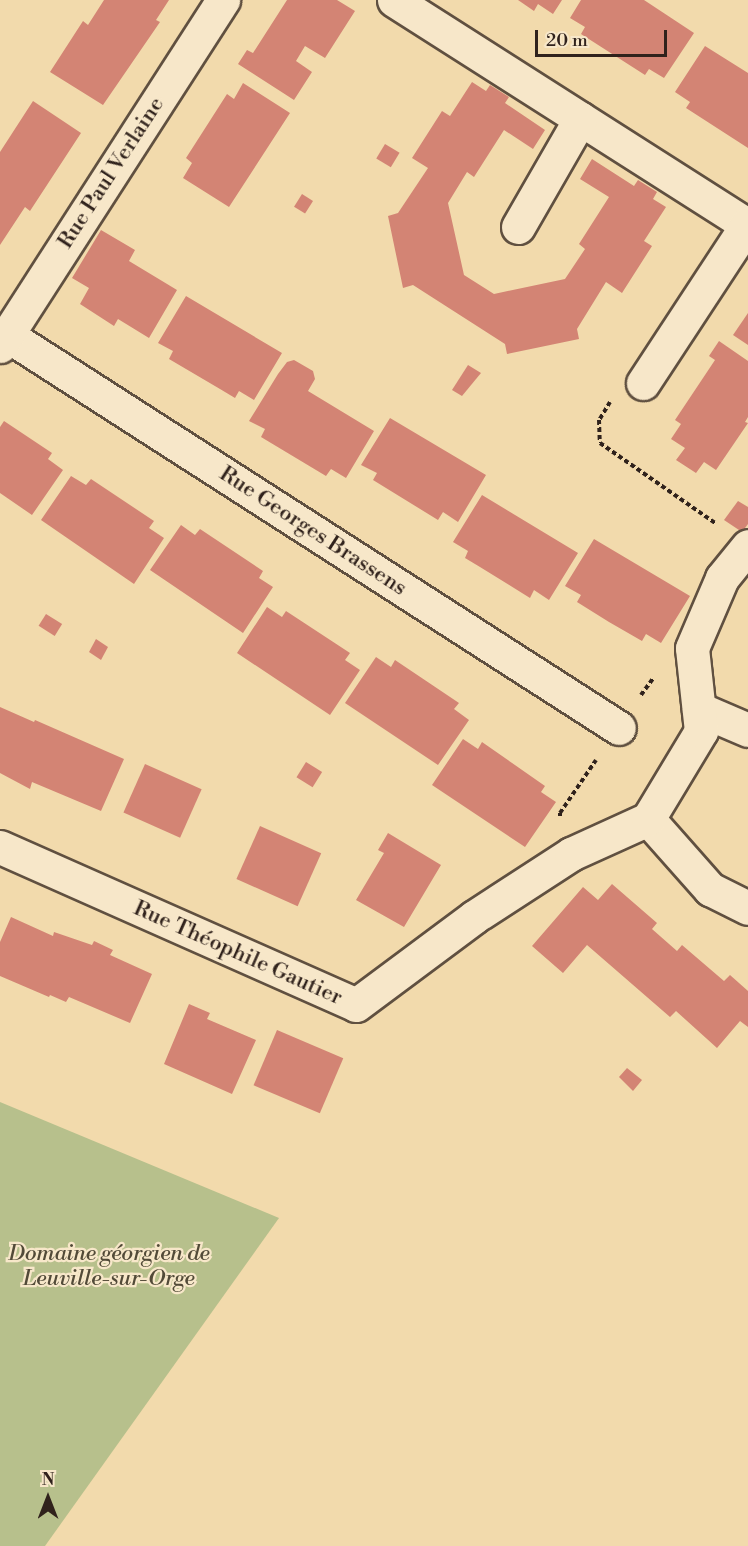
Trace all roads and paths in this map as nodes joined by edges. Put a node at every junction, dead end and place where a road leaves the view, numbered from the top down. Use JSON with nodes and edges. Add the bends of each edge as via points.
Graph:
{"nodes":[{"id":1,"x":223,"y":0,"type":"edge"},
{"id":2,"x":394,"y":0,"type":"edge"},
{"id":3,"x":580,"y":119,"type":"junction"},
{"id":4,"x":747,"y":224,"type":"edge"},
{"id":5,"x":518,"y":227,"type":"dead end"},
{"id":6,"x":3,"y":340,"type":"edge"},
{"id":7,"x":643,"y":383,"type":"joint"},
{"id":8,"x":711,"y":520,"type":"dead end"},
{"id":9,"x":748,"y":546,"type":"edge"},
{"id":10,"x":648,"y":684,"type":"dead end"},
{"id":11,"x":699,"y":709,"type":"junction"},
{"id":12,"x":619,"y":728,"type":"junction"},
{"id":13,"x":748,"y":730,"type":"edge"},
{"id":14,"x":648,"y":819,"type":"junction"},
{"id":15,"x":0,"y":848,"type":"edge"},
{"id":16,"x":571,"y":854,"type":"junction"},
{"id":17,"x":748,"y":908,"type":"edge"}],
"edges":[{"from":1,"to":6,"type":"street","name":"Rue Paul Verlaine"},
{"from":2,"to":3,"type":"street"},
{"from":3,"to":4,"type":"street"},
{"from":3,"to":5,"type":"street"},
{"from":4,"to":7,"type":"street"},
{"from":6,"to":12,"type":"street","name":"Rue Georges Brassens"},
{"from":7,"to":8,"type":"path","via":[[626,378],[599,420],[600,443]]},
{"from":9,"to":11,"type":"street","via":[[722,579],[692,648]]},
{"from":10,"to":12,"type":"path"},
{"from":11,"to":13,"type":"street"},
{"from":11,"to":14,"type":"street","via":[[701,731]]},
{"from":12,"to":16,"type":"path","via":[[560,813]]},
{"from":14,"to":16,"type":"street","name":"Rue Théophile Gautier"},
{"from":14,"to":17,"type":"street","via":[[710,889]]},
{"from":15,"to":16,"type":"street","name":"Rue Théophile Gautier","via":[[356,1005],[474,917]]}]}
